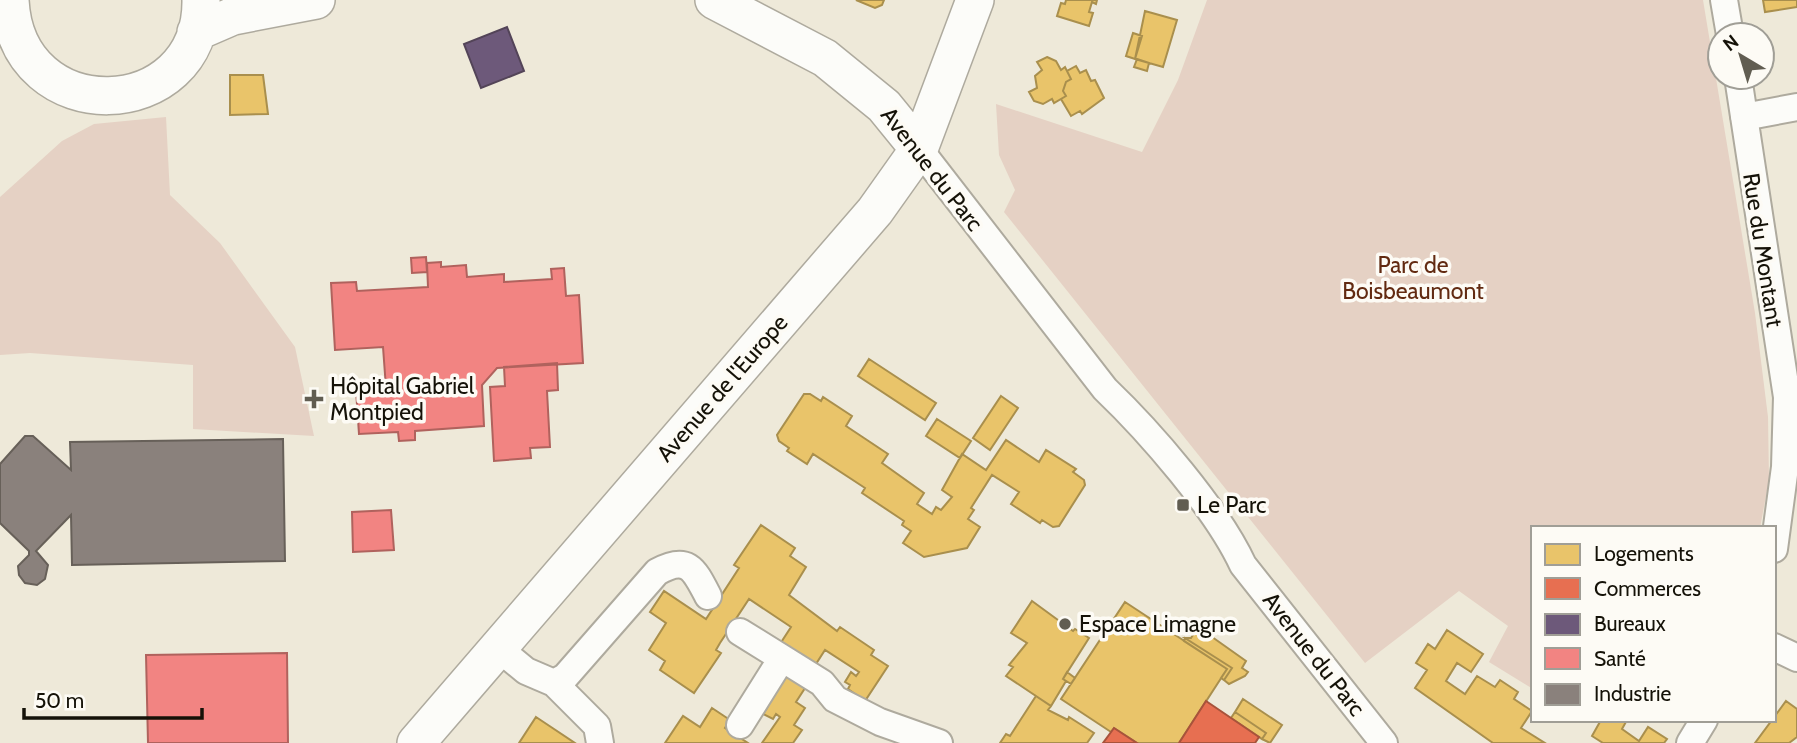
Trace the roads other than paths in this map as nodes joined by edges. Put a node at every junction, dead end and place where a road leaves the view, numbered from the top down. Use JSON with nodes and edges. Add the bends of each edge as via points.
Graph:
{"nodes":[{"id":1,"x":10,"y":0,"type":"edge"},
{"id":2,"x":316,"y":0,"type":"edge"},
{"id":3,"x":713,"y":0,"type":"edge"},
{"id":4,"x":975,"y":0,"type":"edge"},
{"id":5,"x":1724,"y":0,"type":"edge"},
{"id":6,"x":199,"y":16,"type":"edge"},
{"id":7,"x":1728,"y":21,"type":"edge"},
{"id":8,"x":1740,"y":91,"type":"edge"},
{"id":9,"x":1797,"y":107,"type":"edge"},
{"id":10,"x":1744,"y":117,"type":"junction"},
{"id":11,"x":919,"y":149,"type":"junction"},
{"id":12,"x":1776,"y":534,"type":"edge"},
{"id":13,"x":708,"y":596,"type":"dead end"},
{"id":14,"x":740,"y":632,"type":"dead end"},
{"id":15,"x":497,"y":647,"type":"junction"},
{"id":16,"x":1776,"y":648,"type":"edge"},
{"id":17,"x":782,"y":658,"type":"junction"},
{"id":18,"x":1797,"y":658,"type":"edge"},
{"id":19,"x":554,"y":683,"type":"junction"},
{"id":20,"x":1703,"y":722,"type":"edge"},
{"id":21,"x":740,"y":725,"type":"dead end"},
{"id":22,"x":416,"y":743,"type":"edge"},
{"id":23,"x":600,"y":743,"type":"edge"},
{"id":24,"x":939,"y":743,"type":"edge"},
{"id":25,"x":1384,"y":743,"type":"edge"},
{"id":26,"x":1690,"y":743,"type":"edge"}],
"edges":[{"from":1,"to":6,"type":"main road","via":[[15,33],[30,61],[61,86],[86,95],[127,94],[153,84],[174,67]]},
{"from":2,"to":6,"type":"main road","via":[[233,16]]},
{"from":3,"to":11,"type":"main road","name":"Avenue du Parc","via":[[825,58],[884,106]]},
{"from":4,"to":11,"type":"main road","name":"Avenue de l'Europe"},
{"from":5,"to":7,"type":"street"},
{"from":8,"to":10,"type":"street","name":"Rue du Montant"},
{"from":9,"to":10,"type":"street"},
{"from":10,"to":12,"type":"street","name":"Rue du Montant","via":[[1787,397],[1785,467]]},
{"from":11,"to":15,"type":"main road","name":"Avenue de l'Europe","via":[[876,211]]},
{"from":11,"to":25,"type":"street","name":"Avenue du Parc","via":[[1105,389],[1134,416],[1231,538],[1243,565]]},
{"from":13,"to":19,"type":"street","via":[[695,572],[684,564],[675,562],[657,572],[565,677]]},
{"from":14,"to":17,"type":"street"},
{"from":15,"to":19,"type":"street","via":[[526,671]]},
{"from":15,"to":22,"type":"main road","name":"Avenue de l'Europe"},
{"from":16,"to":18,"type":"street"},
{"from":17,"to":21,"type":"street"},
{"from":17,"to":24,"type":"street","via":[[822,683],[835,699],[880,722]]},
{"from":19,"to":23,"type":"street","via":[[597,726]]},
{"from":20,"to":26,"type":"street"}]}
